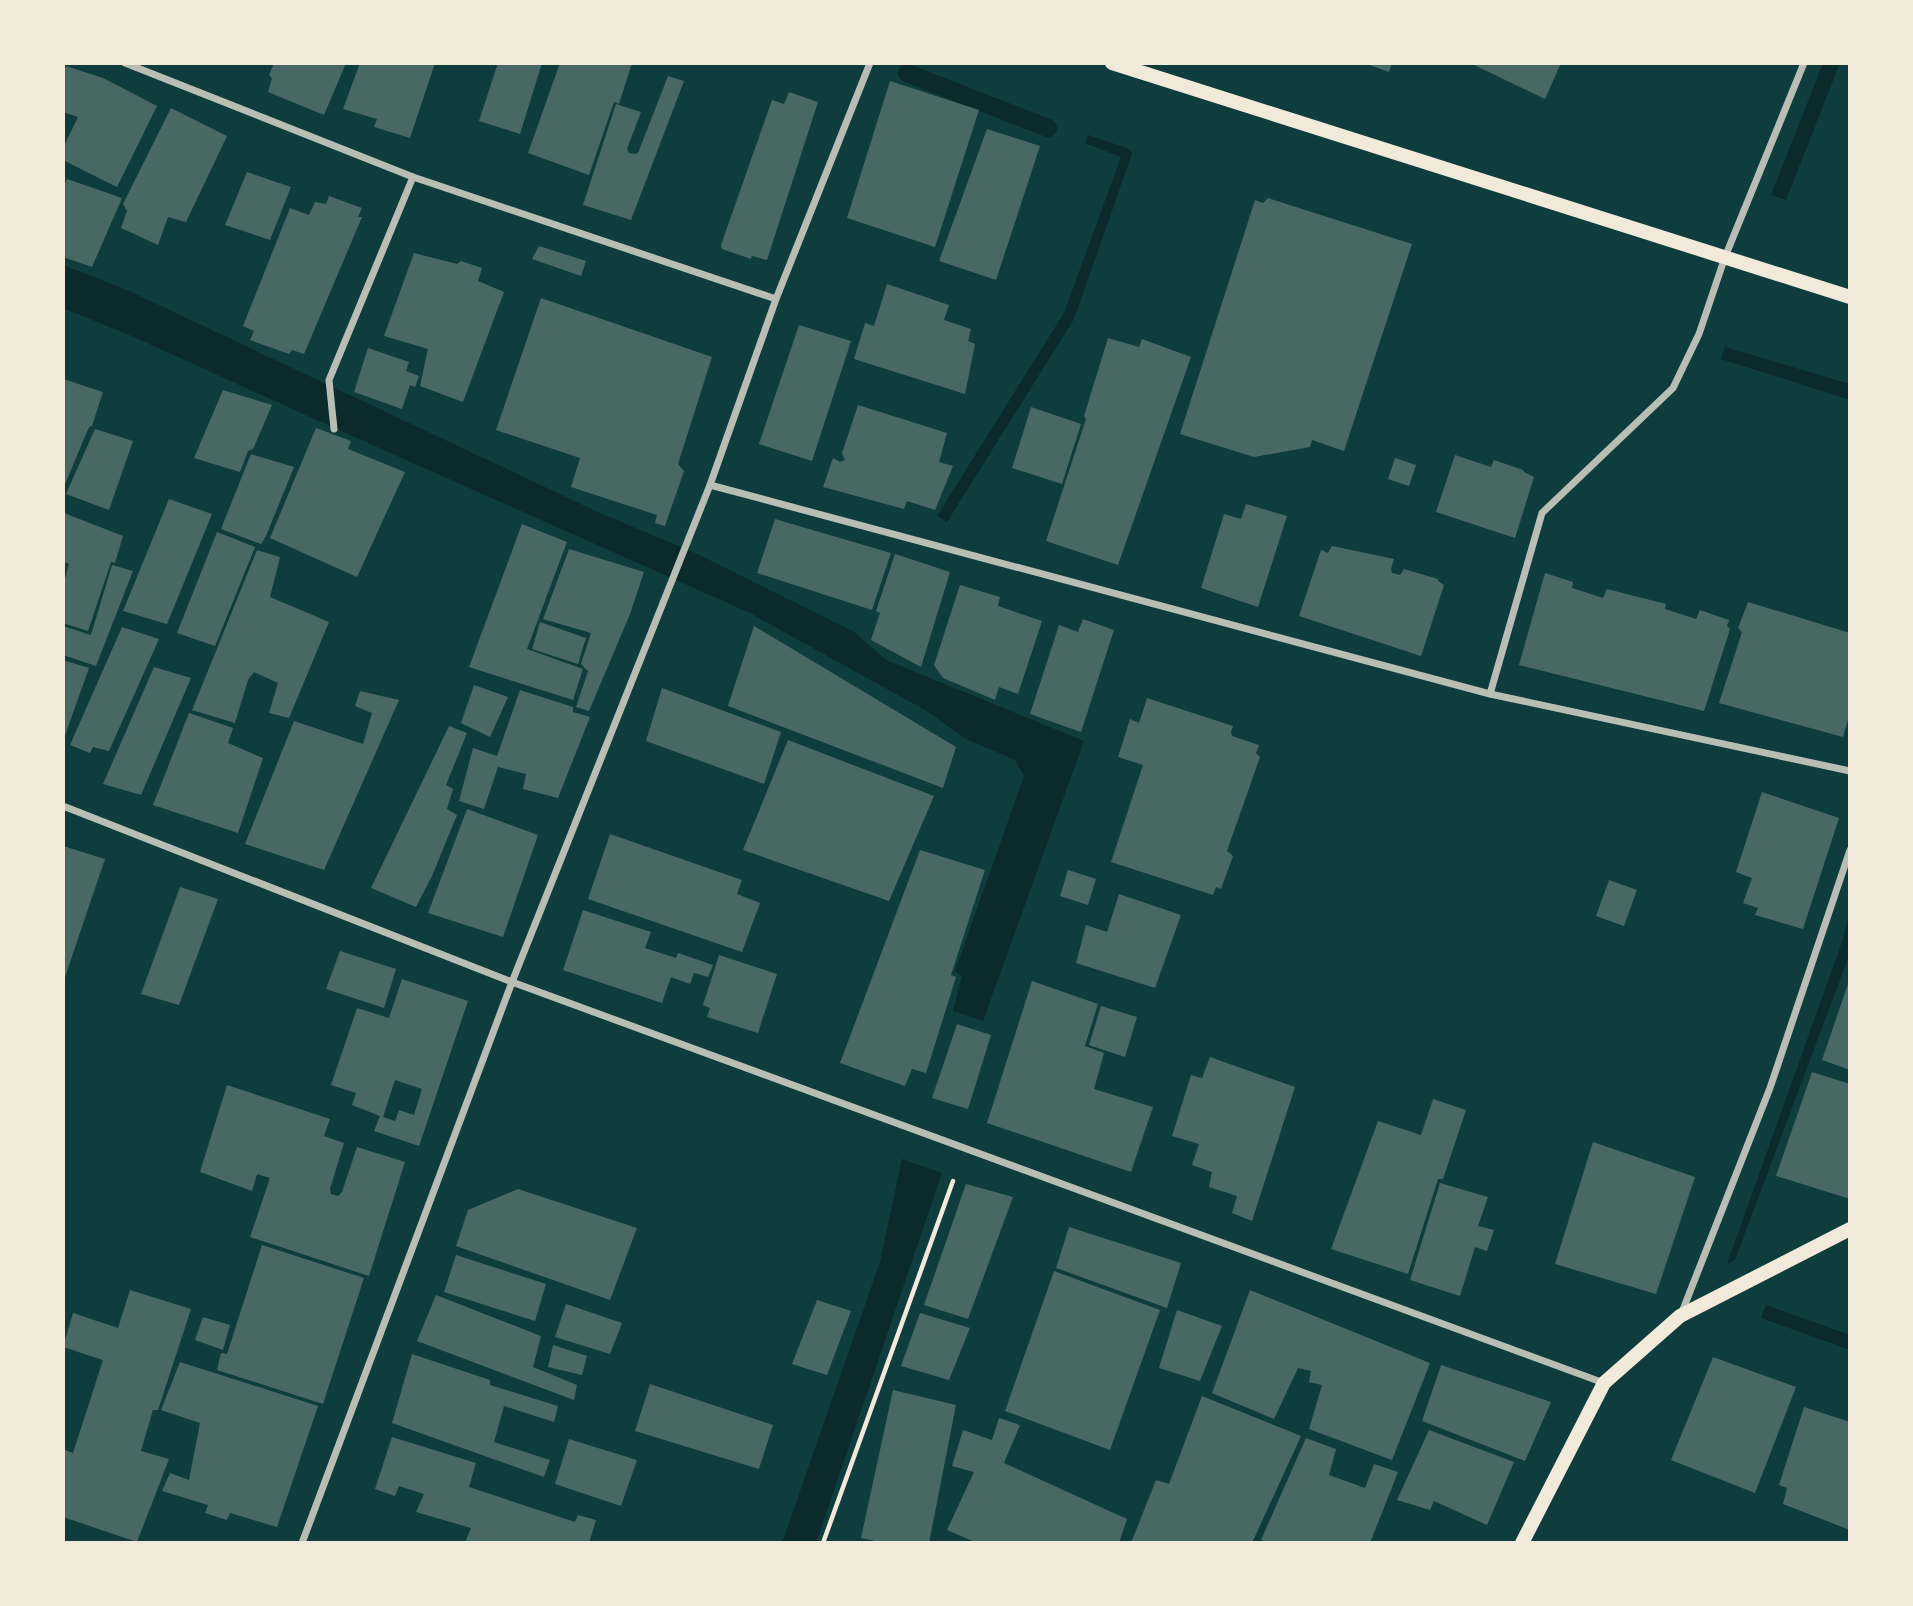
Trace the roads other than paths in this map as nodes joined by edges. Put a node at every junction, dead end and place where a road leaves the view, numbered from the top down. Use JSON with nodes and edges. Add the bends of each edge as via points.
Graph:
{"nodes":[{"id":1,"x":125,"y":63,"type":"edge"},
{"id":2,"x":870,"y":63,"type":"edge"},
{"id":3,"x":1112,"y":63,"type":"edge"},
{"id":4,"x":1804,"y":63,"type":"edge"},
{"id":5,"x":413,"y":177,"type":"junction"},
{"id":6,"x":1725,"y":257,"type":"junction"},
{"id":7,"x":1850,"y":297,"type":"edge"},
{"id":8,"x":776,"y":299,"type":"junction"},
{"id":9,"x":334,"y":429,"type":"dead end"},
{"id":10,"x":710,"y":485,"type":"junction"},
{"id":11,"x":1490,"y":694,"type":"junction"},
{"id":12,"x":1850,"y":771,"type":"edge"},
{"id":13,"x":63,"y":806,"type":"edge"},
{"id":14,"x":1850,"y":850,"type":"edge"},
{"id":15,"x":512,"y":982,"type":"junction"},
{"id":16,"x":1850,"y":1229,"type":"edge"},
{"id":17,"x":1680,"y":1316,"type":"junction"},
{"id":18,"x":1604,"y":1382,"type":"junction"},
{"id":19,"x":302,"y":1543,"type":"edge"},
{"id":20,"x":1522,"y":1543,"type":"edge"}],
"edges":[{"from":1,"to":5,"type":"street"},
{"from":2,"to":8,"type":"street"},
{"from":3,"to":6,"type":"main road"},
{"from":4,"to":6,"type":"street"},
{"from":5,"to":8,"type":"street"},
{"from":5,"to":9,"type":"street","via":[[329,380]]},
{"from":6,"to":7,"type":"main road"},
{"from":6,"to":11,"type":"street","via":[[1699,334],[1673,388],[1542,513]]},
{"from":8,"to":10,"type":"street"},
{"from":10,"to":11,"type":"street"},
{"from":10,"to":15,"type":"street"},
{"from":11,"to":12,"type":"street"},
{"from":13,"to":15,"type":"street"},
{"from":14,"to":17,"type":"street","via":[[1770,1088]]},
{"from":15,"to":18,"type":"street"},
{"from":15,"to":19,"type":"street"},
{"from":16,"to":17,"type":"main road"},
{"from":17,"to":18,"type":"main road"},
{"from":18,"to":20,"type":"main road"}]}
